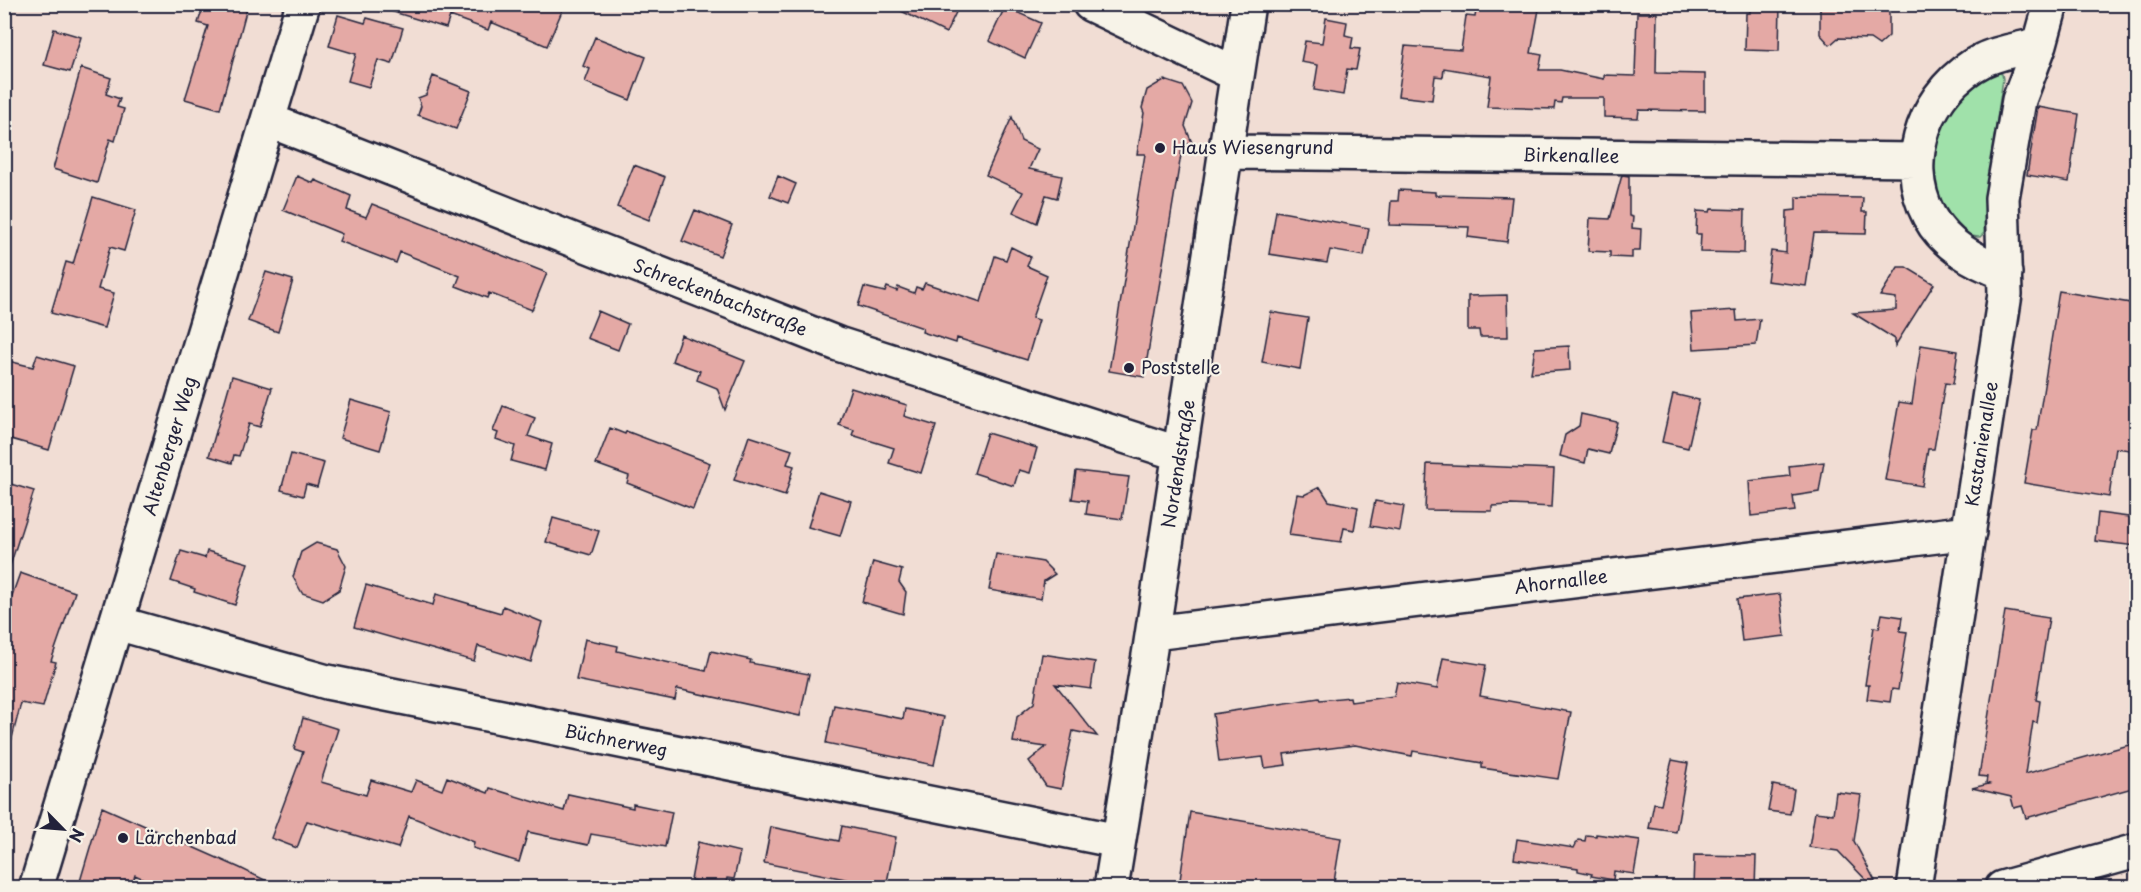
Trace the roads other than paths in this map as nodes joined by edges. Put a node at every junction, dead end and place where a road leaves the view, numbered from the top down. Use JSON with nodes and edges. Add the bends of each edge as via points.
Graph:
{"nodes":[{"id":1,"x":303,"y":4,"type":"edge"},
{"id":2,"x":1090,"y":4,"type":"edge"},
{"id":3,"x":1248,"y":4,"type":"edge"},
{"id":4,"x":2051,"y":4,"type":"edge"},
{"id":5,"x":2040,"y":44,"type":"junction"},
{"id":6,"x":1236,"y":74,"type":"junction"},
{"id":7,"x":268,"y":120,"type":"junction"},
{"id":8,"x":1226,"y":152,"type":"junction"},
{"id":9,"x":1916,"y":160,"type":"junction"},
{"id":10,"x":2004,"y":273,"type":"junction"},
{"id":11,"x":1180,"y":454,"type":"junction"},
{"id":12,"x":1969,"y":532,"type":"junction"},
{"id":13,"x":117,"y":623,"type":"junction"},
{"id":14,"x":1153,"y":633,"type":"junction"},
{"id":15,"x":1118,"y":841,"type":"junction"},
{"id":16,"x":2136,"y":850,"type":"edge"},
{"id":17,"x":36,"y":888,"type":"edge"},
{"id":18,"x":1111,"y":888,"type":"edge"},
{"id":19,"x":1914,"y":888,"type":"edge"},
{"id":20,"x":2002,"y":888,"type":"edge"}],
"edges":[{"from":1,"to":7,"type":"street","name":"Altenberger Weg"},
{"from":2,"to":6,"type":"street"},
{"from":3,"to":6,"type":"street","name":"Nordendstraße"},
{"from":4,"to":5,"type":"street","name":"Kastanienallee"},
{"from":5,"to":9,"type":"street","via":[[1983,60],[1956,78],[1931,108]]},
{"from":5,"to":10,"type":"street","name":"Kastanienallee","via":[[2019,100],[2002,198]]},
{"from":6,"to":8,"type":"street","name":"Nordendstraße"},
{"from":7,"to":11,"type":"street","name":"Schreckenbachstraße","via":[[838,344]]},
{"from":7,"to":13,"type":"street","name":"Altenberger Weg"},
{"from":8,"to":9,"type":"street","name":"Birkenallee"},
{"from":8,"to":11,"type":"street","name":"Nordendstraße"},
{"from":9,"to":10,"type":"street","via":[[1921,196],[1929,217],[1942,234],[1971,259]]},
{"from":10,"to":12,"type":"street","name":"Kastanienallee","via":[[2005,294]]},
{"from":11,"to":14,"type":"street","name":"Nordendstraße"},
{"from":12,"to":14,"type":"street","name":"Ahornallee"},
{"from":12,"to":19,"type":"street","name":"Kastanienallee"},
{"from":13,"to":15,"type":"street","name":"Büchnerweg","via":[[327,682]]},
{"from":13,"to":17,"type":"street","name":"Altenberger Weg"},
{"from":14,"to":15,"type":"street","name":"Nordendstraße"},
{"from":15,"to":18,"type":"street","name":"Nordendstraße"},
{"from":16,"to":20,"type":"street"}]}
